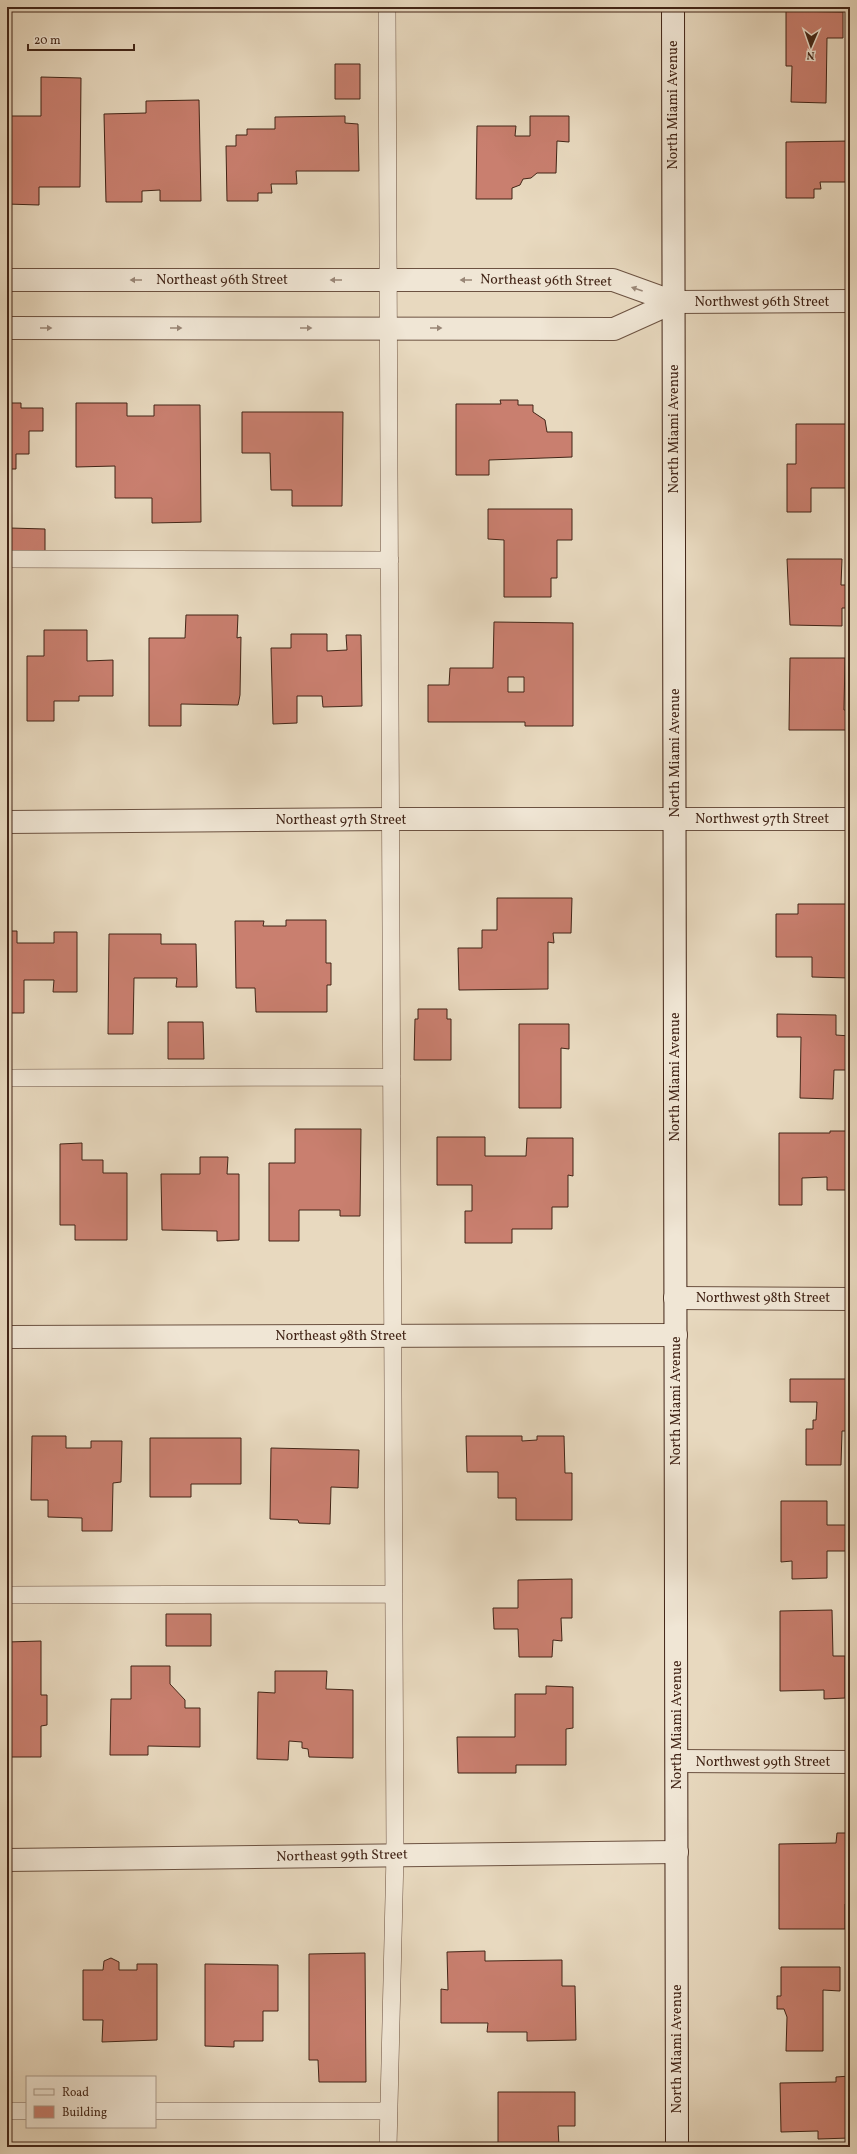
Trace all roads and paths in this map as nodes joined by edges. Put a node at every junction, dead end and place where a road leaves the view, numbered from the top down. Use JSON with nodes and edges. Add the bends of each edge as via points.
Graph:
{"nodes":[{"id":1,"x":387,"y":7,"type":"edge"},
{"id":2,"x":673,"y":7,"type":"edge"},
{"id":3,"x":7,"y":280,"type":"edge"},
{"id":4,"x":388,"y":280,"type":"junction"},
{"id":5,"x":674,"y":302,"type":"junction"},
{"id":6,"x":850,"y":302,"type":"edge"},
{"id":7,"x":7,"y":328,"type":"edge"},
{"id":8,"x":388,"y":328,"type":"junction"},
{"id":9,"x":7,"y":560,"type":"edge"},
{"id":10,"x":390,"y":560,"type":"junction"},
{"id":11,"x":391,"y":819,"type":"junction"},
{"id":12,"x":675,"y":819,"type":"junction"},
{"id":13,"x":850,"y":819,"type":"edge"},
{"id":14,"x":7,"y":822,"type":"edge"},
{"id":15,"x":392,"y":1077,"type":"junction"},
{"id":16,"x":7,"y":1078,"type":"edge"},
{"id":17,"x":675,"y":1298,"type":"junction"},
{"id":18,"x":850,"y":1299,"type":"edge"},
{"id":19,"x":676,"y":1334,"type":"junction"},
{"id":20,"x":393,"y":1336,"type":"junction"},
{"id":21,"x":7,"y":1337,"type":"edge"},
{"id":22,"x":394,"y":1594,"type":"junction"},
{"id":23,"x":7,"y":1595,"type":"edge"},
{"id":24,"x":677,"y":1761,"type":"junction"},
{"id":25,"x":850,"y":1762,"type":"edge"},
{"id":26,"x":677,"y":1852,"type":"junction"},
{"id":27,"x":395,"y":1855,"type":"junction"},
{"id":28,"x":7,"y":1860,"type":"edge"},
{"id":29,"x":7,"y":2111,"type":"edge"},
{"id":30,"x":26,"y":2111,"type":"edge"},
{"id":31,"x":156,"y":2111,"type":"edge"},
{"id":32,"x":389,"y":2111,"type":"junction"},
{"id":33,"x":388,"y":2147,"type":"edge"},
{"id":34,"x":677,"y":2147,"type":"edge"}],
"edges":[{"from":1,"to":4,"type":"lane"},
{"from":2,"to":5,"type":"street","name":"North Miami Avenue"},
{"from":4,"to":3,"type":"street","name":"Northeast 96th Street","one_way":true},
{"from":5,"to":4,"type":"street","name":"Northeast 96th Street","one_way":true,"via":[[613,280]]},
{"from":4,"to":8,"type":"lane"},
{"from":5,"to":6,"type":"street","name":"Northwest 96th Street"},
{"from":8,"to":5,"type":"street","one_way":true,"via":[[614,329]]},
{"from":5,"to":12,"type":"street","name":"North Miami Avenue"},
{"from":7,"to":8,"type":"street","one_way":true},
{"from":8,"to":10,"type":"lane"},
{"from":9,"to":10,"type":"lane"},
{"from":10,"to":11,"type":"lane"},
{"from":11,"to":12,"type":"street","name":"Northeast 97th Street"},
{"from":11,"to":14,"type":"street","name":"Northeast 97th Street"},
{"from":11,"to":15,"type":"lane"},
{"from":12,"to":13,"type":"street","name":"Northwest 97th Street"},
{"from":12,"to":17,"type":"street","name":"North Miami Avenue"},
{"from":15,"to":16,"type":"lane"},
{"from":15,"to":20,"type":"lane"},
{"from":17,"to":18,"type":"street","name":"Northwest 98th Street"},
{"from":17,"to":19,"type":"street","name":"North Miami Avenue"},
{"from":19,"to":20,"type":"street","name":"Northeast 98th Street"},
{"from":19,"to":24,"type":"street","name":"North Miami Avenue"},
{"from":20,"to":21,"type":"street","name":"Northeast 98th Street"},
{"from":20,"to":22,"type":"lane"},
{"from":22,"to":23,"type":"lane"},
{"from":22,"to":27,"type":"lane"},
{"from":24,"to":25,"type":"street","name":"Northwest 99th Street"},
{"from":24,"to":26,"type":"street","name":"North Miami Avenue"},
{"from":26,"to":27,"type":"street","name":"Northeast 99th Street"},
{"from":26,"to":34,"type":"street","name":"North Miami Avenue"},
{"from":27,"to":28,"type":"street","name":"Northeast 99th Street"},
{"from":27,"to":32,"type":"lane"},
{"from":29,"to":30,"type":"lane"},
{"from":31,"to":32,"type":"lane"},
{"from":32,"to":33,"type":"lane"}]}
